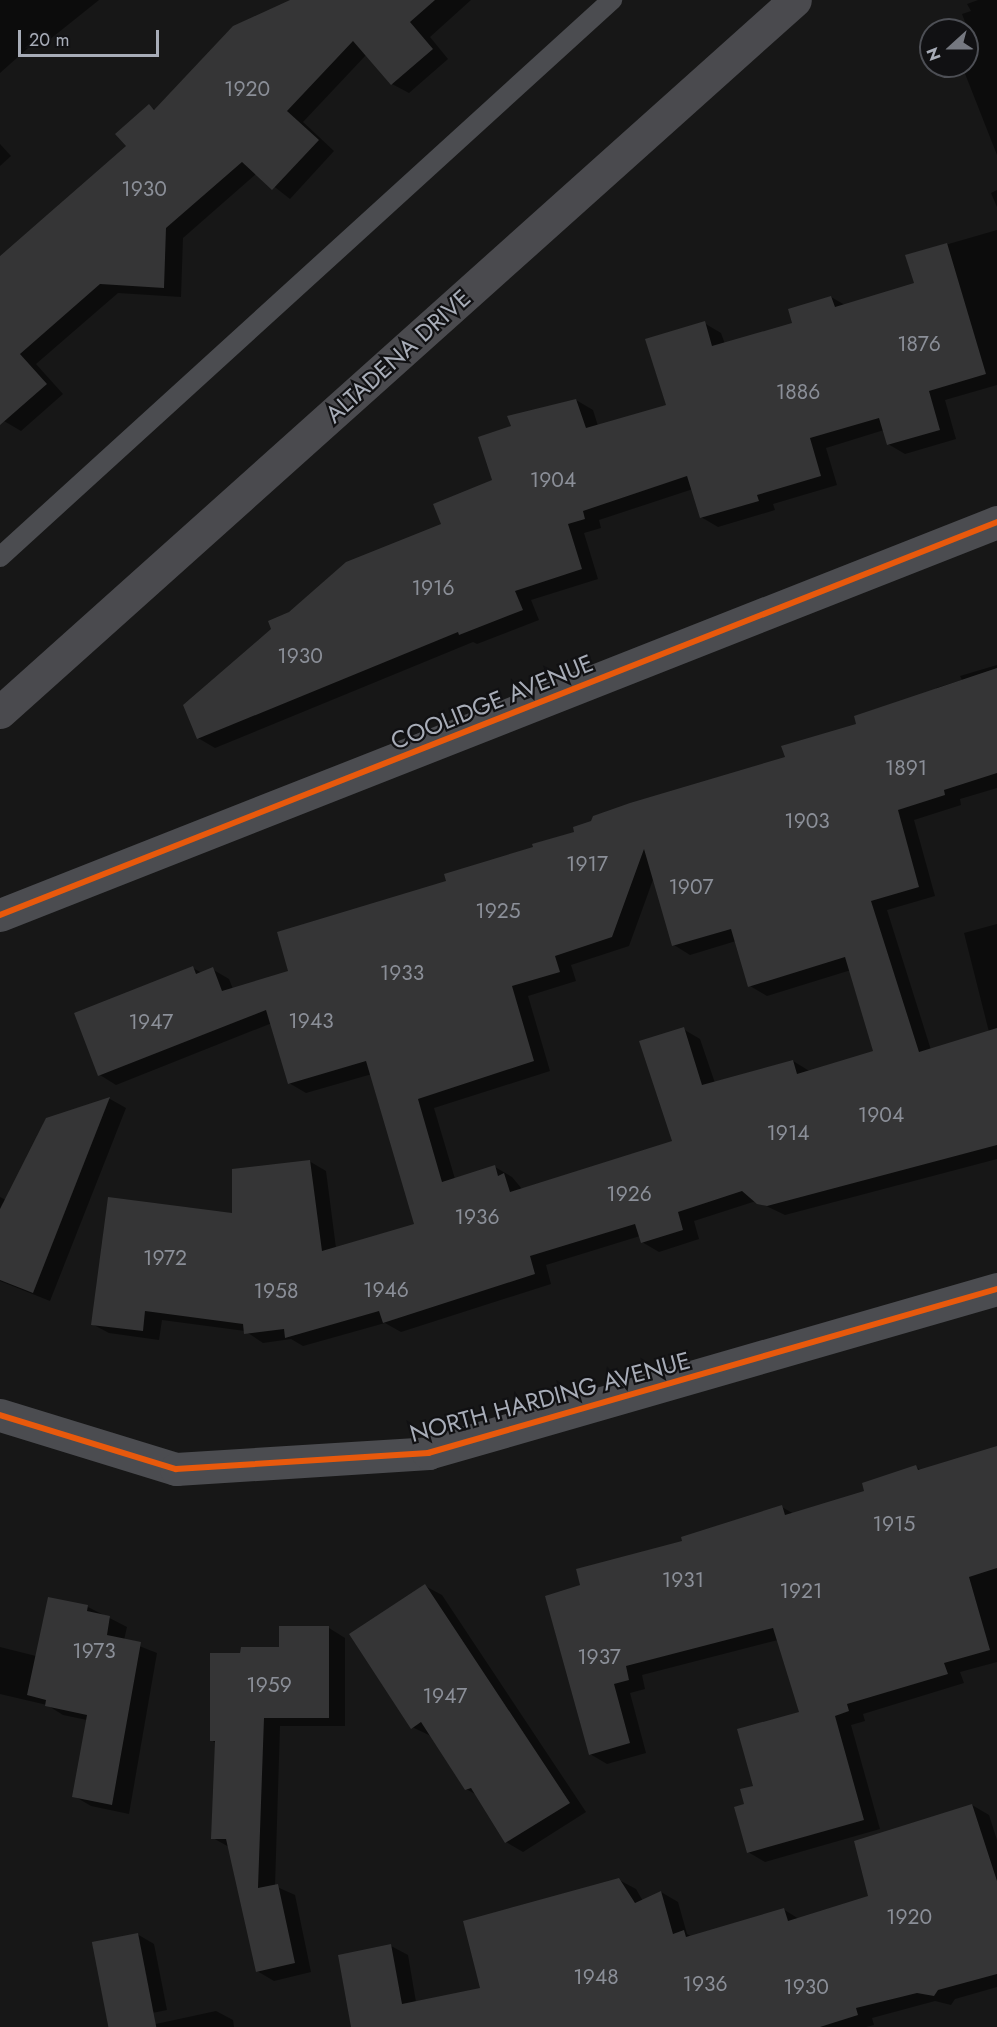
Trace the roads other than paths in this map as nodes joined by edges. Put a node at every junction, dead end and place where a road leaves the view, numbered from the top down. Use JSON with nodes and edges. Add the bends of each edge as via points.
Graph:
{"nodes":[{"id":1,"x":612,"y":0,"type":"edge"},
{"id":2,"x":795,"y":0,"type":"edge"},
{"id":3,"x":997,"y":522,"type":"edge"},
{"id":4,"x":0,"y":557,"type":"edge"},
{"id":5,"x":0,"y":712,"type":"edge"},
{"id":6,"x":0,"y":915,"type":"edge"},
{"id":7,"x":997,"y":1289,"type":"edge"},
{"id":8,"x":0,"y":1416,"type":"edge"}],
"edges":[{"from":1,"to":4,"type":"lane"},
{"from":2,"to":5,"type":"main road","name":"ALTADENA DRIVE"},
{"from":3,"to":6,"type":"street","name":"COOLIDGE AVENUE"},
{"from":7,"to":8,"type":"street","name":"NORTH HARDING AVENUE","via":[[428,1453],[176,1468]]}]}
